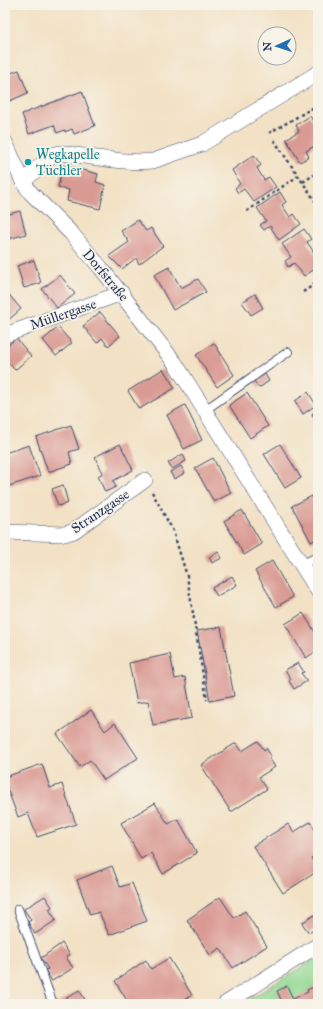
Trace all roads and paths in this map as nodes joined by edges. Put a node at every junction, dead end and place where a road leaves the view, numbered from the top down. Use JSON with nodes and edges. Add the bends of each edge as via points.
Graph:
{"nodes":[{"id":1,"x":318,"y":73,"type":"edge"},
{"id":2,"x":318,"y":105,"type":"edge"},
{"id":3,"x":269,"y":133,"type":"dead end"},
{"id":4,"x":274,"y":140,"type":"dead end"},
{"id":5,"x":5,"y":142,"type":"edge"},
{"id":6,"x":318,"y":172,"type":"edge"},
{"id":7,"x":298,"y":176,"type":"junction"},
{"id":8,"x":23,"y":182,"type":"junction"},
{"id":9,"x":303,"y":182,"type":"junction"},
{"id":10,"x":318,"y":205,"type":"edge"},
{"id":11,"x":247,"y":211,"type":"dead end"},
{"id":12,"x":318,"y":282,"type":"edge"},
{"id":13,"x":303,"y":292,"type":"dead end"},
{"id":14,"x":122,"y":294,"type":"junction"},
{"id":15,"x":5,"y":335,"type":"edge"},
{"id":16,"x":288,"y":352,"type":"dead end"},
{"id":17,"x":205,"y":410,"type":"junction"},
{"id":18,"x":145,"y":480,"type":"joint"},
{"id":19,"x":5,"y":532,"type":"edge"},
{"id":20,"x":318,"y":557,"type":"edge"},
{"id":21,"x":302,"y":564,"type":"junction"},
{"id":22,"x":318,"y":591,"type":"edge"},
{"id":23,"x":207,"y":700,"type":"dead end"},
{"id":24,"x":18,"y":909,"type":"dead end"},
{"id":25,"x":318,"y":945,"type":"edge"},
{"id":26,"x":54,"y":1004,"type":"edge"},
{"id":27,"x":225,"y":1004,"type":"edge"}],
"edges":[{"from":1,"to":8,"type":"street","via":[[202,144],[146,162],[60,153],[52,155]]},
{"from":2,"to":3,"type":"path","via":[[294,122]]},
{"from":4,"to":7,"type":"path"},
{"from":5,"to":8,"type":"street","name":"Dorfstraße"},
{"from":6,"to":9,"type":"path"},
{"from":7,"to":9,"type":"path"},
{"from":7,"to":11,"type":"path"},
{"from":8,"to":14,"type":"street","name":"Dorfstraße","via":[[71,233]]},
{"from":9,"to":10,"type":"path"},
{"from":12,"to":13,"type":"path"},
{"from":14,"to":15,"type":"street","name":"Müllergasse"},
{"from":14,"to":17,"type":"street","name":"Dorfstraße","via":[[175,363]]},
{"from":16,"to":17,"type":"lane"},
{"from":17,"to":21,"type":"street","name":"Dorfstraße"},
{"from":18,"to":19,"type":"street","name":"Stranzgasse","via":[[74,531],[65,534]]},
{"from":18,"to":23,"type":"path","via":[[173,531],[187,576]]},
{"from":20,"to":21,"type":"lane"},
{"from":21,"to":22,"type":"street","name":"Dorfstraße"},
{"from":24,"to":26,"type":"lane"},
{"from":25,"to":27,"type":"street"}]}
